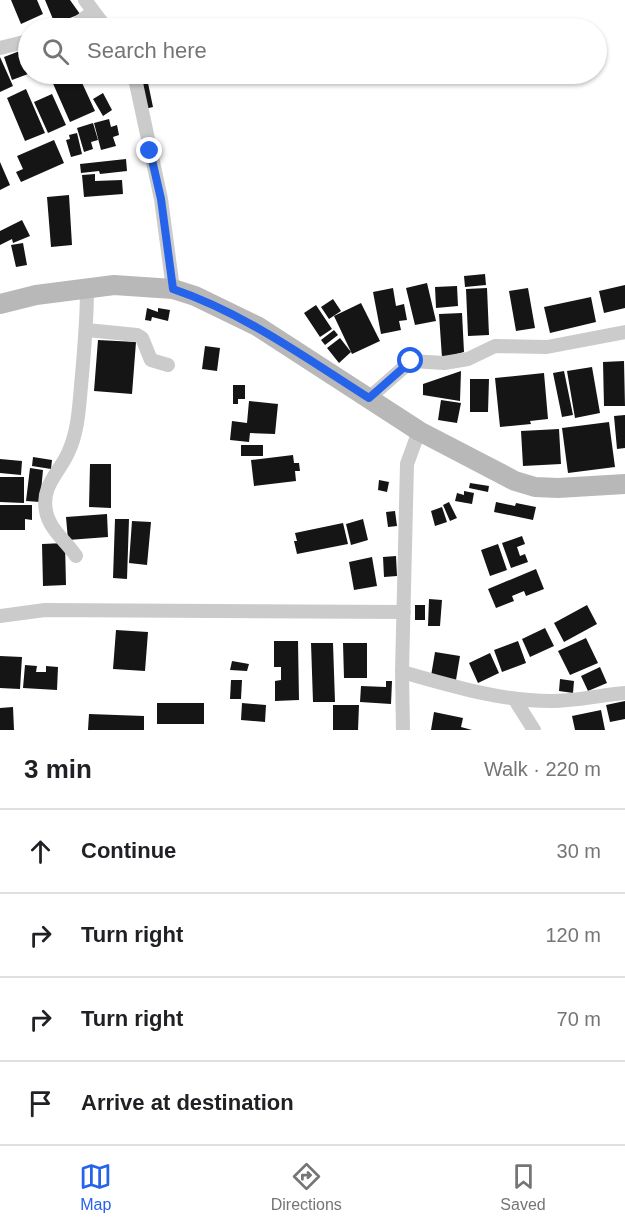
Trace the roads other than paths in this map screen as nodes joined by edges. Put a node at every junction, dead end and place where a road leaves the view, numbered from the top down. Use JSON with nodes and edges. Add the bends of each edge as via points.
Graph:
{"nodes":[{"id":1,"x":85,"y":0,"type":"edge"},
{"id":2,"x":93,"y":12,"type":"junction"},
{"id":3,"x":85,"y":18,"type":"edge"},
{"id":4,"x":98,"y":18,"type":"edge"},
{"id":5,"x":18,"y":44,"type":"edge"},
{"id":6,"x":0,"y":48,"type":"edge"},
{"id":7,"x":136,"y":84,"type":"edge"},
{"id":8,"x":87,"y":289,"type":"junction"},
{"id":9,"x":173,"y":289,"type":"junction"},
{"id":10,"x":0,"y":304,"type":"edge"},
{"id":11,"x":87,"y":330,"type":"junction"},
{"id":12,"x":625,"y":332,"type":"edge"},
{"id":13,"x":168,"y":365,"type":"dead end"},
{"id":14,"x":369,"y":398,"type":"junction"},
{"id":15,"x":419,"y":431,"type":"junction"},
{"id":16,"x":625,"y":484,"type":"edge"},
{"id":17,"x":76,"y":556,"type":"dead end"},
{"id":18,"x":404,"y":612,"type":"junction"},
{"id":19,"x":0,"y":616,"type":"edge"},
{"id":20,"x":402,"y":672,"type":"junction"},
{"id":21,"x":625,"y":693,"type":"edge"},
{"id":22,"x":515,"y":700,"type":"junction"},
{"id":23,"x":403,"y":730,"type":"edge"},
{"id":24,"x":534,"y":730,"type":"edge"}],
"edges":[{"from":1,"to":2,"type":"street"},
{"from":2,"to":3,"type":"street"},
{"from":2,"to":4,"type":"street"},
{"from":5,"to":6,"type":"street"},
{"from":7,"to":9,"type":"street","via":[[161,199]]},
{"from":8,"to":9,"type":"main road","via":[[114,285]]},
{"from":8,"to":10,"type":"main road"},
{"from":8,"to":11,"type":"street"},
{"from":9,"to":14,"type":"main road","via":[[257,326]]},
{"from":11,"to":13,"type":"street","via":[[137,335],[142,338],[150,360]]},
{"from":11,"to":17,"type":"street","via":[[77,423],[69,453],[49,482],[45,509],[50,525]]},
{"from":12,"to":14,"type":"street","via":[[547,348],[495,346],[468,359],[444,363],[411,361]]},
{"from":14,"to":15,"type":"main road"},
{"from":15,"to":16,"type":"main road","via":[[515,481],[535,487]]},
{"from":15,"to":18,"type":"street","via":[[407,464]]},
{"from":18,"to":19,"type":"street","via":[[45,610]]},
{"from":18,"to":20,"type":"street"},
{"from":20,"to":22,"type":"street"},
{"from":20,"to":23,"type":"street"},
{"from":21,"to":22,"type":"street","via":[[554,701]]},
{"from":22,"to":24,"type":"street"}]}
